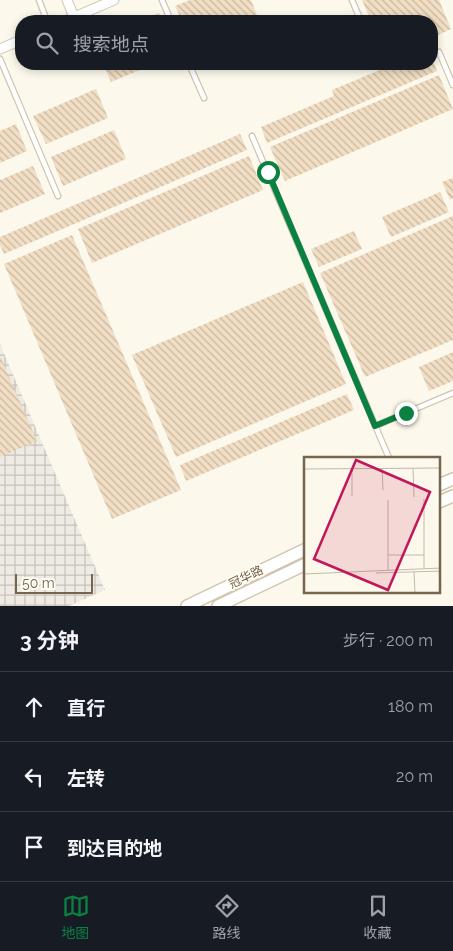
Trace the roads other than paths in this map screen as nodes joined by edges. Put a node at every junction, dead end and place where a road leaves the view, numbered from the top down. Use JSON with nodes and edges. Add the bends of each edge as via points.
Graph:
{"nodes":[{"id":1,"x":39,"y":0,"type":"edge"},
{"id":2,"x":67,"y":0,"type":"edge"},
{"id":3,"x":114,"y":0,"type":"edge"},
{"id":4,"x":162,"y":0,"type":"edge"},
{"id":5,"x":352,"y":0,"type":"edge"},
{"id":6,"x":45,"y":15,"type":"edge"},
{"id":7,"x":69,"y":15,"type":"edge"},
{"id":8,"x":79,"y":15,"type":"edge"},
{"id":9,"x":168,"y":15,"type":"edge"},
{"id":10,"x":359,"y":15,"type":"edge"},
{"id":11,"x":15,"y":43,"type":"edge"},
{"id":12,"x":0,"y":50,"type":"edge"},
{"id":13,"x":439,"y":52,"type":"dead end"},
{"id":14,"x":0,"y":59,"type":"edge"},
{"id":15,"x":192,"y":70,"type":"edge"},
{"id":16,"x":453,"y":85,"type":"edge"},
{"id":17,"x":204,"y":98,"type":"dead end"},
{"id":18,"x":252,"y":136,"type":"dead end"},
{"id":19,"x":58,"y":196,"type":"dead end"},
{"id":20,"x":453,"y":392,"type":"edge"},
{"id":21,"x":375,"y":426,"type":"junction"},
{"id":22,"x":389,"y":457,"type":"edge"},
{"id":23,"x":453,"y":479,"type":"edge"},
{"id":24,"x":440,"y":485,"type":"edge"},
{"id":25,"x":453,"y":496,"type":"edge"},
{"id":26,"x":440,"y":502,"type":"edge"},
{"id":27,"x":304,"y":550,"type":"edge"},
{"id":28,"x":304,"y":565,"type":"edge"},
{"id":29,"x":187,"y":606,"type":"edge"},
{"id":30,"x":218,"y":606,"type":"edge"}],
"edges":[{"from":1,"to":6,"type":"lane"},
{"from":2,"to":7,"type":"street"},
{"from":3,"to":8,"type":"street"},
{"from":4,"to":9,"type":"lane"},
{"from":5,"to":10,"type":"lane"},
{"from":11,"to":12,"type":"street"},
{"from":13,"to":16,"type":"lane"},
{"from":14,"to":19,"type":"lane"},
{"from":15,"to":17,"type":"lane"},
{"from":18,"to":21,"type":"lane"},
{"from":20,"to":21,"type":"lane"},
{"from":21,"to":22,"type":"lane"},
{"from":23,"to":24,"type":"main road"},
{"from":25,"to":26,"type":"main road"},
{"from":27,"to":29,"type":"main road","name":"冠华路"},
{"from":28,"to":30,"type":"main road","name":"冠华路"}]}
